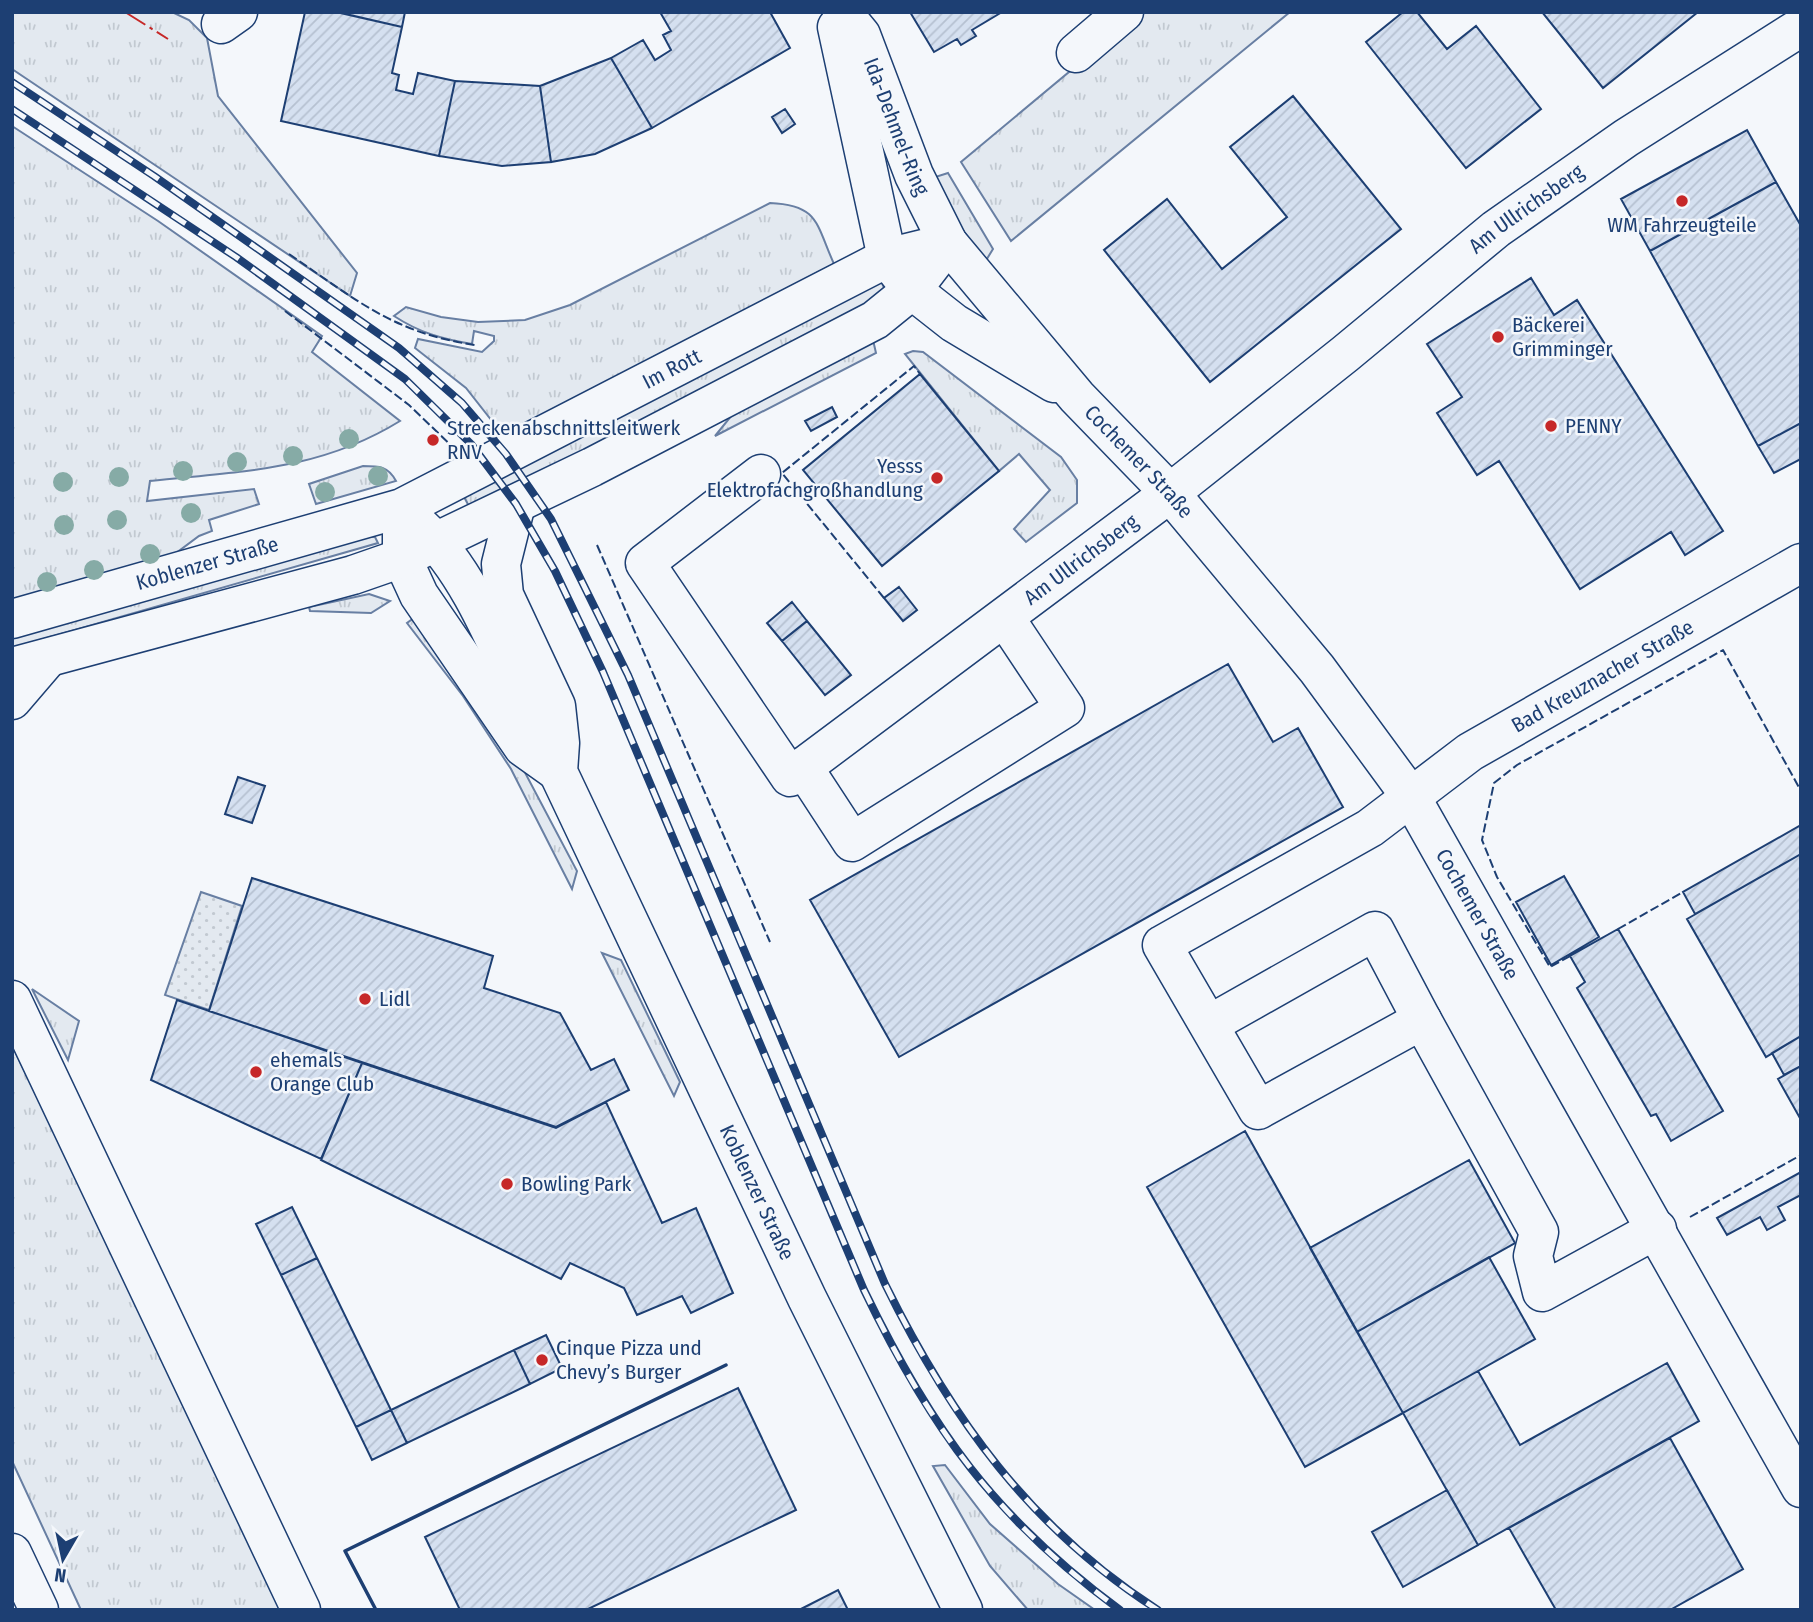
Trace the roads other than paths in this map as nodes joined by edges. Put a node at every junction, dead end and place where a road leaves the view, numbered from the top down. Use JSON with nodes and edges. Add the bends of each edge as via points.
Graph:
{"nodes":[{"id":1,"x":834,"y":12,"type":"edge"},
{"id":2,"x":842,"y":12,"type":"edge"},
{"id":3,"x":1124,"y":12,"type":"edge"},
{"id":4,"x":1801,"y":27,"type":"edge"},
{"id":5,"x":1076,"y":53,"type":"dead end"},
{"id":6,"x":948,"y":243,"type":"junction"},
{"id":7,"x":887,"y":258,"type":"junction"},
{"id":8,"x":912,"y":290,"type":"junction"},
{"id":9,"x":1077,"y":397,"type":"junction"},
{"id":10,"x":761,"y":474,"type":"dead end"},
{"id":11,"x":1170,"y":493,"type":"junction"},
{"id":12,"x":516,"y":504,"type":"junction"},
{"id":13,"x":402,"y":508,"type":"junction"},
{"id":14,"x":439,"y":543,"type":"junction"},
{"id":15,"x":402,"y":558,"type":"junction"},
{"id":16,"x":1801,"y":563,"type":"edge"},
{"id":17,"x":12,"y":620,"type":"edge"},
{"id":18,"x":990,"y":629,"type":"junction"},
{"id":19,"x":30,"y":663,"type":"edge"},
{"id":20,"x":12,"y":700,"type":"edge"},
{"id":21,"x":559,"y":757,"type":"junction"},
{"id":22,"x":803,"y":767,"type":"junction"},
{"id":23,"x":1411,"y":797,"type":"junction"},
{"id":24,"x":12,"y":1000,"type":"edge"},
{"id":25,"x":1422,"y":1020,"type":"junction"},
{"id":26,"x":1210,"y":1024,"type":"junction"},
{"id":27,"x":1657,"y":1229,"type":"junction"},
{"id":28,"x":1797,"y":1474,"type":"edge"},
{"id":29,"x":12,"y":1553,"type":"edge"},
{"id":30,"x":39,"y":1610,"type":"edge"},
{"id":31,"x":301,"y":1610,"type":"edge"},
{"id":32,"x":963,"y":1610,"type":"edge"}],
"edges":[{"from":1,"to":7,"type":"street","name":"Ida-Dehmel-Ring"},
{"from":2,"to":6,"type":"street","name":"Ida-Dehmel-Ring","via":[[861,35],[914,175]]},
{"from":3,"to":5,"type":"street"},
{"from":4,"to":11,"type":"street","name":"Am Ullrichsberg","via":[[1626,138],[1496,229]]},
{"from":6,"to":7,"type":"street","name":"Im Rott"},
{"from":6,"to":8,"type":"street"},
{"from":6,"to":9,"type":"street","name":"Cochemer Straße"},
{"from":7,"to":8,"type":"street","name":"Cochemer Straße"},
{"from":7,"to":13,"type":"street","name":"Im Rott"},
{"from":8,"to":9,"type":"street","name":"Cochemer Straße","via":[[954,323]]},
{"from":8,"to":12,"type":"street","via":[[875,320]]},
{"from":9,"to":11,"type":"street","name":"Cochemer Straße"},
{"from":10,"to":22,"type":"street","via":[[645,563],[790,777]]},
{"from":11,"to":18,"type":"street","name":"Am Ullrichsberg"},
{"from":11,"to":23,"type":"street","name":"Cochemer Straße","via":[[1317,669]]},
{"from":12,"to":14,"type":"street"},
{"from":12,"to":21,"type":"street","name":"Koblenzer Straße","via":[[501,564],[503,594],[556,706]]},
{"from":13,"to":14,"type":"street","name":"Koblenzer Straße"},
{"from":13,"to":15,"type":"street","name":"Koblenzer Straße"},
{"from":13,"to":17,"type":"street","name":"Koblenzer Straße"},
{"from":14,"to":15,"type":"street"},
{"from":14,"to":21,"type":"street","name":"Koblenzer Straße","via":[[459,572],[531,718]]},
{"from":15,"to":19,"type":"street"},
{"from":15,"to":21,"type":"street","name":"Koblenzer Straße","via":[[419,595],[523,747]]},
{"from":16,"to":23,"type":"street","name":"Bad Kreuznacher Straße","via":[[1470,752]]},
{"from":18,"to":22,"type":"street","name":"Am Ullrichsberg"},
{"from":18,"to":22,"type":"street","via":[[1065,708],[852,842]]},
{"from":19,"to":20,"type":"street"},
{"from":21,"to":32,"type":"street","name":"Koblenzer Straße","via":[[807,1298]]},
{"from":23,"to":26,"type":"street","name":"Bad Kreuznacher Straße","via":[[1370,828],[1163,945]]},
{"from":23,"to":27,"type":"street","name":"Cochemer Straße"},
{"from":24,"to":31,"type":"street"},
{"from":25,"to":26,"type":"street","via":[[1258,1110]]},
{"from":25,"to":26,"type":"street","via":[[1375,931]]},
{"from":25,"to":27,"type":"street","via":[[1539,1232],[1533,1256],[1542,1292]]},
{"from":27,"to":28,"type":"street","name":"Cochemer Straße"},
{"from":29,"to":30,"type":"street"}]}
